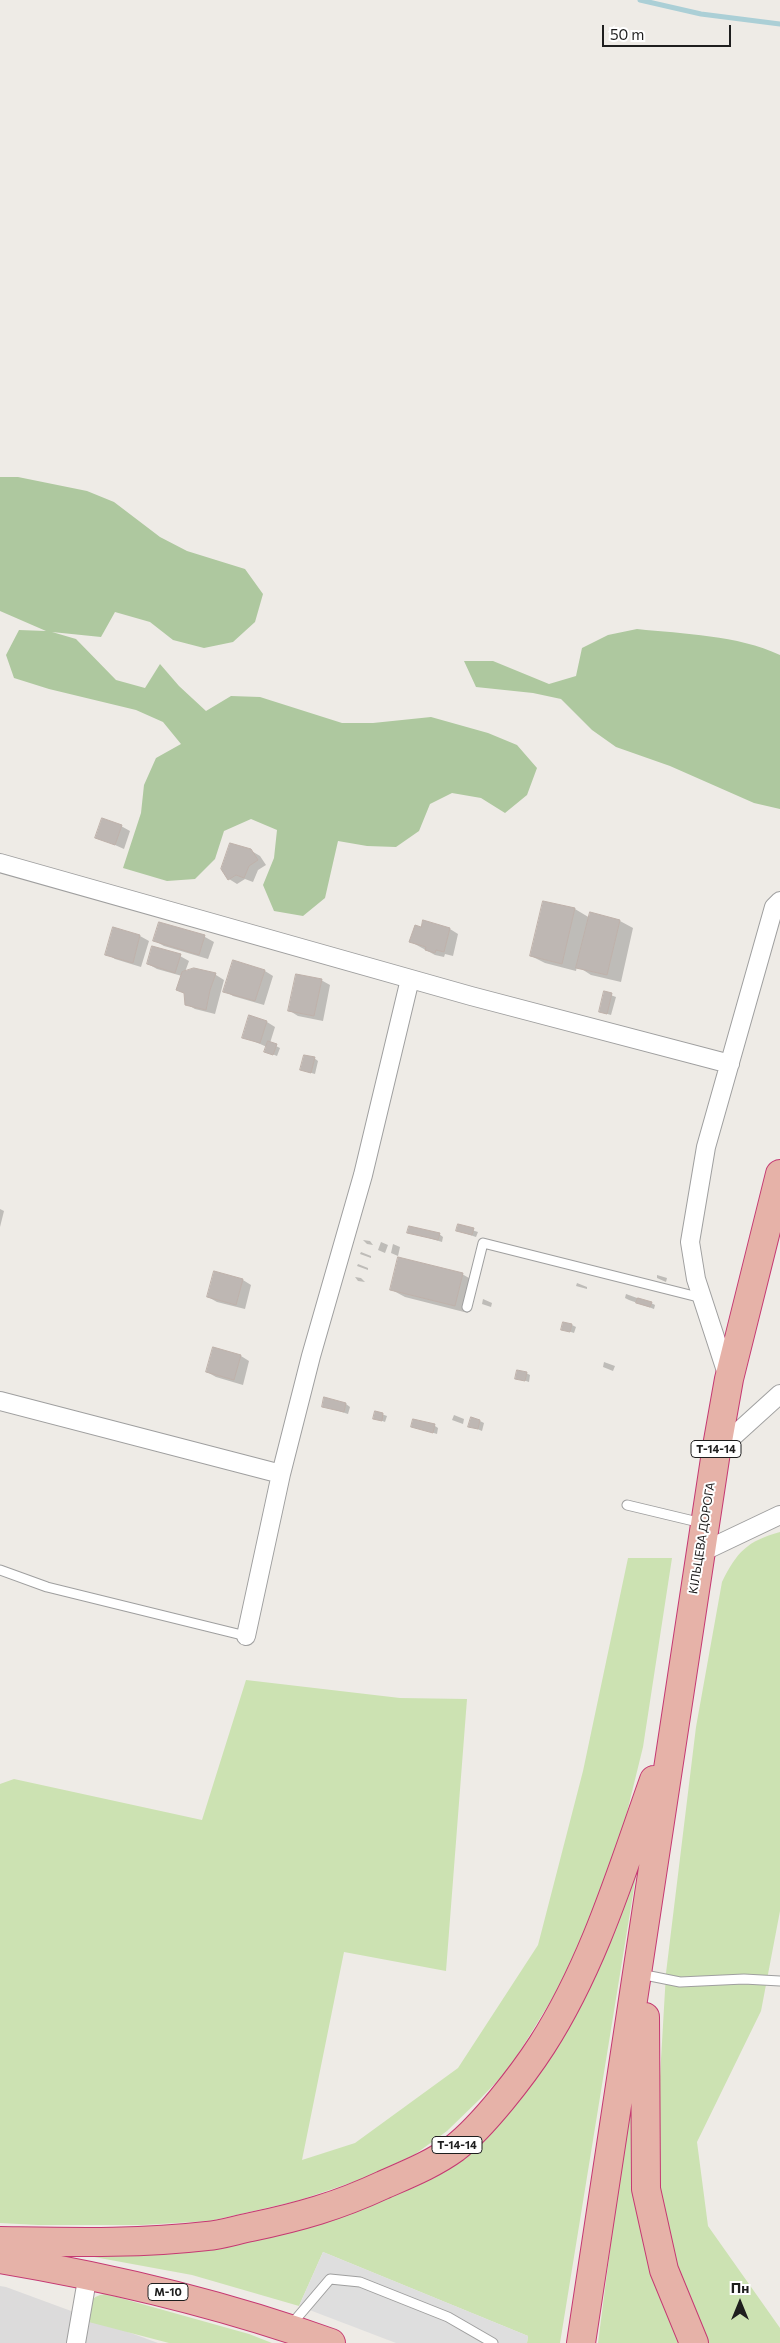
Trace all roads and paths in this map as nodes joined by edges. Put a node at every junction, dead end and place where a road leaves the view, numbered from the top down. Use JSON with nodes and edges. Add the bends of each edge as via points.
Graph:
{"nodes":[{"id":1,"x":0,"y":863,"type":"edge"},
{"id":2,"x":780,"y":901,"type":"edge"},
{"id":3,"x":410,"y":978,"type":"junction"},
{"id":4,"x":730,"y":1064,"type":"junction"},
{"id":5,"x":780,"y":1174,"type":"edge"},
{"id":6,"x":702,"y":1298,"type":"junction"},
{"id":7,"x":466,"y":1307,"type":"dead end"},
{"id":8,"x":728,"y":1379,"type":"junction"},
{"id":9,"x":780,"y":1394,"type":"edge"},
{"id":10,"x":0,"y":1401,"type":"edge"},
{"id":11,"x":716,"y":1452,"type":"junction"},
{"id":12,"x":282,"y":1474,"type":"junction"},
{"id":13,"x":627,"y":1506,"type":"dead end"},
{"id":14,"x":780,"y":1514,"type":"edge"},
{"id":15,"x":704,"y":1523,"type":"junction"},
{"id":16,"x":700,"y":1553,"type":"junction"},
{"id":17,"x":0,"y":1570,"type":"edge"},
{"id":18,"x":246,"y":1636,"type":"joint"},
{"id":19,"x":673,"y":1727,"type":"junction"},
{"id":20,"x":646,"y":1923,"type":"junction"},
{"id":21,"x":645,"y":1975,"type":"junction"},
{"id":22,"x":780,"y":1981,"type":"edge"},
{"id":23,"x":0,"y":2241,"type":"edge"},
{"id":24,"x":0,"y":2259,"type":"edge"},
{"id":25,"x":88,"y":2274,"type":"junction"},
{"id":26,"x":289,"y":2328,"type":"junction"},
{"id":27,"x":76,"y":2343,"type":"edge"},
{"id":28,"x":332,"y":2343,"type":"edge"},
{"id":29,"x":493,"y":2343,"type":"edge"},
{"id":30,"x":581,"y":2343,"type":"edge"},
{"id":31,"x":694,"y":2343,"type":"edge"}],
"edges":[{"from":1,"to":3,"type":"street"},
{"from":2,"to":4,"type":"street","via":[[774,907]]},
{"from":3,"to":4,"type":"street"},
{"from":3,"to":12,"type":"street","via":[[363,1175],[311,1356]]},
{"from":4,"to":6,"type":"street","via":[[706,1148],[690,1242]]},
{"from":5,"to":8,"type":"highway","name":"КІЛЬЦЕВА ДОРОГА","number":"Т-14-14"},
{"from":6,"to":7,"type":"lane","via":[[482,1243]]},
{"from":6,"to":8,"type":"street"},
{"from":8,"to":11,"type":"highway","name":"КІЛЬЦЕВА ДОРОГА","number":"Т-14-14"},
{"from":9,"to":11,"type":"street"},
{"from":10,"to":12,"type":"street"},
{"from":11,"to":15,"type":"highway","name":"КІЛЬЦЕВА ДОРОГА","number":"Т-14-14"},
{"from":12,"to":18,"type":"street"},
{"from":13,"to":15,"type":"lane"},
{"from":14,"to":16,"type":"street"},
{"from":15,"to":16,"type":"highway","name":"КІЛЬЦЕВА ДОРОГА","number":"Т-14-14"},
{"from":16,"to":19,"type":"highway","name":"КІЛЬЦЕВА ДОРОГА","number":"Т-14-14"},
{"from":17,"to":18,"type":"lane","via":[[47,1587]]},
{"from":19,"to":20,"type":"highway","number":"Т-14-14"},
{"from":19,"to":23,"type":"highway","number":"Т-14-14","via":[[601,1926],[576,1982],[542,2044],[523,2071],[456,2147],[424,2167],[306,2215],[208,2236],[93,2242]]},
{"from":20,"to":21,"type":"highway","number":"Т-14-14"},
{"from":20,"to":30,"type":"highway","number":"Т-14-14"},
{"from":21,"to":22,"type":"lane","via":[[680,1982]]},
{"from":21,"to":31,"type":"highway","number":"Т-14-14","via":[[646,2189],[664,2270]]},
{"from":24,"to":25,"type":"highway","number":"М-10"},
{"from":25,"to":26,"type":"highway","number":"М-10","via":[[182,2296]]},
{"from":25,"to":27,"type":"street"},
{"from":26,"to":28,"type":"highway","number":"М-10"},
{"from":26,"to":29,"type":"lane","via":[[330,2280],[360,2282],[448,2317]]}]}
